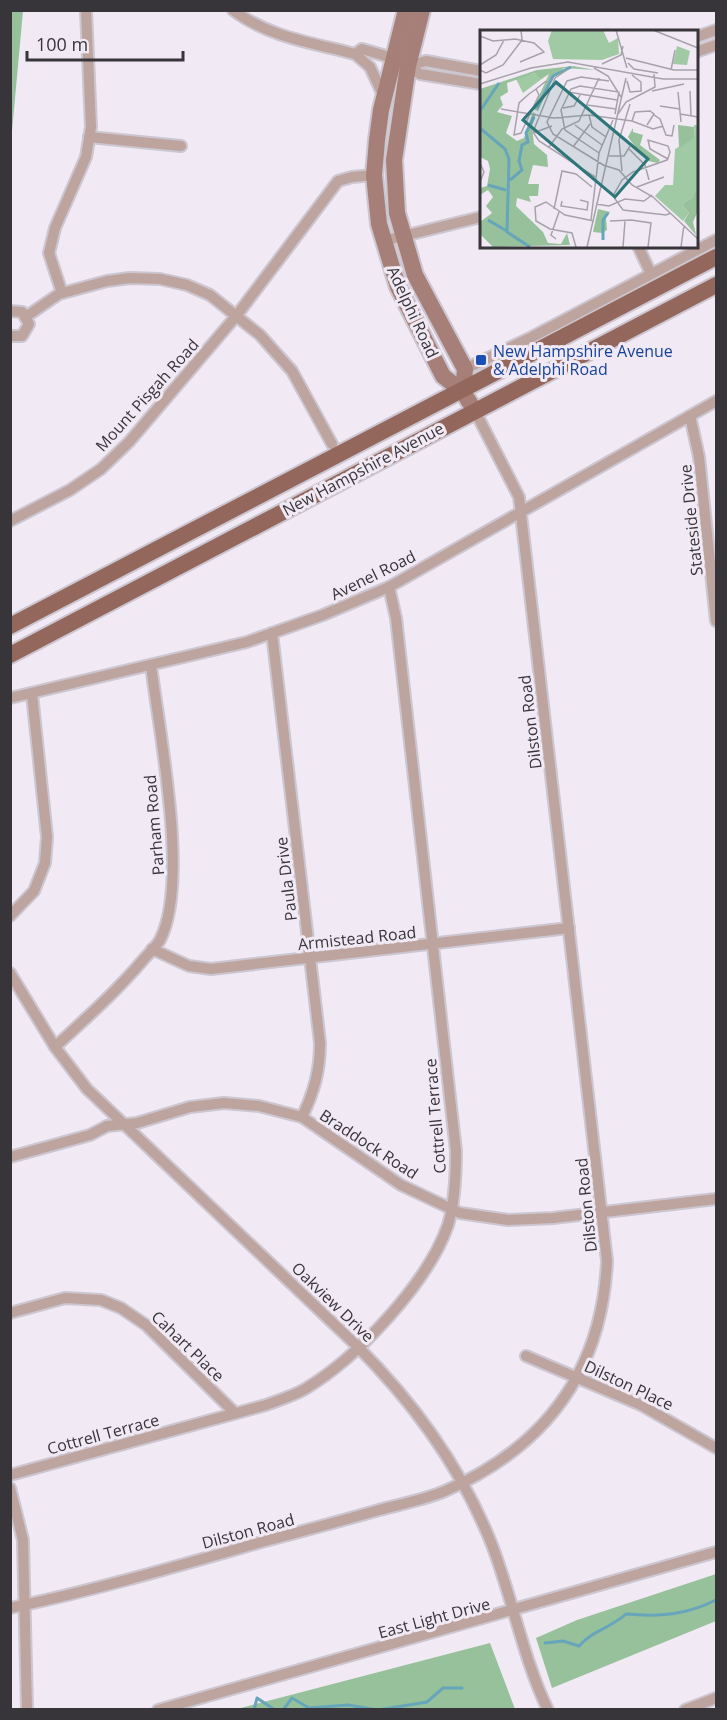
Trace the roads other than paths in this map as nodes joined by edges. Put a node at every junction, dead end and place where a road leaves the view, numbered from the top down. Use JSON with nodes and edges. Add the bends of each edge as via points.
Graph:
{"nodes":[{"id":1,"x":86,"y":10,"type":"edge"},
{"id":2,"x":233,"y":10,"type":"edge"},
{"id":3,"x":406,"y":10,"type":"edge"},
{"id":4,"x":422,"y":10,"type":"edge"},
{"id":5,"x":717,"y":30,"type":"edge"},
{"id":6,"x":697,"y":37,"type":"edge"},
{"id":7,"x":717,"y":45,"type":"edge"},
{"id":8,"x":697,"y":52,"type":"edge"},
{"id":9,"x":355,"y":54,"type":"junction"},
{"id":10,"x":402,"y":62,"type":"junction"},
{"id":11,"x":475,"y":71,"type":"edge"},
{"id":12,"x":468,"y":84,"type":"junction"},
{"id":13,"x":480,"y":84,"type":"edge"},
{"id":14,"x":385,"y":98,"type":"junction"},
{"id":15,"x":89,"y":137,"type":"junction"},
{"id":16,"x":181,"y":146,"type":"dead end"},
{"id":17,"x":374,"y":175,"type":"junction"},
{"id":18,"x":480,"y":216,"type":"edge"},
{"id":19,"x":402,"y":236,"type":"junction"},
{"id":20,"x":717,"y":240,"type":"edge"},
{"id":21,"x":383,"y":242,"type":"junction"},
{"id":22,"x":639,"y":248,"type":"edge"},
{"id":23,"x":717,"y":258,"type":"edge"},
{"id":24,"x":651,"y":274,"type":"junction"},
{"id":25,"x":717,"y":285,"type":"edge"},
{"id":26,"x":62,"y":293,"type":"junction"},
{"id":27,"x":10,"y":311,"type":"edge"},
{"id":28,"x":237,"y":315,"type":"junction"},
{"id":29,"x":27,"y":316,"type":"junction"},
{"id":30,"x":10,"y":336,"type":"edge"},
{"id":31,"x":465,"y":369,"type":"junction"},
{"id":32,"x":463,"y":392,"type":"junction"},
{"id":33,"x":717,"y":401,"type":"edge"},
{"id":34,"x":475,"y":411,"type":"junction"},
{"id":35,"x":690,"y":416,"type":"junction"},
{"id":36,"x":332,"y":444,"type":"dead end"},
{"id":37,"x":521,"y":513,"type":"junction"},
{"id":38,"x":10,"y":521,"type":"edge"},
{"id":39,"x":388,"y":587,"type":"junction"},
{"id":40,"x":717,"y":621,"type":"edge"},
{"id":41,"x":10,"y":626,"type":"edge"},
{"id":42,"x":272,"y":633,"type":"junction"},
{"id":43,"x":10,"y":655,"type":"edge"},
{"id":44,"x":151,"y":665,"type":"junction"},
{"id":45,"x":32,"y":694,"type":"junction"},
{"id":46,"x":10,"y":698,"type":"edge"},
{"id":47,"x":10,"y":916,"type":"edge"},
{"id":48,"x":569,"y":928,"type":"junction"},
{"id":49,"x":432,"y":944,"type":"junction"},
{"id":50,"x":152,"y":949,"type":"junction"},
{"id":51,"x":310,"y":958,"type":"junction"},
{"id":52,"x":10,"y":973,"type":"edge"},
{"id":53,"x":55,"y":1047,"type":"junction"},
{"id":54,"x":302,"y":1117,"type":"junction"},
{"id":55,"x":123,"y":1124,"type":"junction"},
{"id":56,"x":10,"y":1157,"type":"edge"},
{"id":57,"x":717,"y":1199,"type":"edge"},
{"id":58,"x":451,"y":1209,"type":"junction"},
{"id":59,"x":602,"y":1212,"type":"junction"},
{"id":60,"x":10,"y":1313,"type":"edge"},
{"id":61,"x":357,"y":1346,"type":"junction"},
{"id":62,"x":526,"y":1356,"type":"dead end"},
{"id":63,"x":577,"y":1377,"type":"junction"},
{"id":64,"x":236,"y":1413,"type":"junction"},
{"id":65,"x":717,"y":1448,"type":"edge"},
{"id":66,"x":10,"y":1475,"type":"edge"},
{"id":67,"x":461,"y":1483,"type":"junction"},
{"id":68,"x":10,"y":1488,"type":"edge"},
{"id":69,"x":717,"y":1552,"type":"edge"},
{"id":70,"x":25,"y":1605,"type":"junction"},
{"id":71,"x":10,"y":1608,"type":"edge"},
{"id":72,"x":515,"y":1611,"type":"junction"},
{"id":73,"x":717,"y":1698,"type":"edge"},
{"id":74,"x":27,"y":1710,"type":"edge"},
{"id":75,"x":158,"y":1710,"type":"edge"},
{"id":76,"x":548,"y":1710,"type":"edge"},
{"id":77,"x":685,"y":1710,"type":"edge"}],
"edges":[{"from":1,"to":15,"type":"street","via":[[91,94]]},
{"from":2,"to":9,"type":"street","via":[[280,35]]},
{"from":3,"to":10,"type":"main road","name":"Adelphi Road"},
{"from":4,"to":10,"type":"main road","name":"Adelphi Road"},
{"from":5,"to":6,"type":"street"},
{"from":7,"to":8,"type":"street"},
{"from":9,"to":10,"type":"street","via":[[362,49]]},
{"from":9,"to":14,"type":"street","via":[[370,67]]},
{"from":10,"to":11,"type":"street","via":[[426,61]]},
{"from":10,"to":12,"type":"street","via":[[420,74]]},
{"from":10,"to":14,"type":"main road","name":"Adelphi Road"},
{"from":10,"to":19,"type":"main road","name":"Adelphi Road","via":[[394,160]]},
{"from":11,"to":12,"type":"street"},
{"from":12,"to":13,"type":"street"},
{"from":14,"to":17,"type":"main road","name":"Adelphi Road"},
{"from":15,"to":16,"type":"street"},
{"from":15,"to":26,"type":"street","via":[[86,157],[49,253]]},
{"from":17,"to":21,"type":"main road","name":"Adelphi Road"},
{"from":17,"to":28,"type":"street","name":"Mount Pisgah Road","via":[[338,181]]},
{"from":18,"to":19,"type":"street"},
{"from":19,"to":21,"type":"street"},
{"from":19,"to":31,"type":"main road","name":"Adelphi Road","via":[[415,275]]},
{"from":20,"to":24,"type":"street"},
{"from":21,"to":32,"type":"main road","name":"Adelphi Road","via":[[398,287],[442,376]]},
{"from":22,"to":24,"type":"street"},
{"from":23,"to":32,"type":"main road","name":"New Hampshire Avenue"},
{"from":24,"to":31,"type":"street"},
{"from":25,"to":34,"type":"main road","name":"New Hampshire Avenue"},
{"from":26,"to":28,"type":"street","via":[[106,280],[160,279],[210,295]]},
{"from":26,"to":29,"type":"street"},
{"from":27,"to":29,"type":"street"},
{"from":28,"to":36,"type":"street","via":[[292,371]]},
{"from":28,"to":38,"type":"street","name":"Mount Pisgah Road","via":[[129,442],[101,469]]},
{"from":29,"to":30,"type":"street","via":[[25,333]]},
{"from":31,"to":32,"type":"main road"},
{"from":32,"to":34,"type":"main road","name":"Adelphi Road"},
{"from":32,"to":41,"type":"main road","name":"New Hampshire Avenue"},
{"from":33,"to":35,"type":"street","name":"Avenel Road"},
{"from":34,"to":37,"type":"street","name":"Dilston Road","via":[[519,497]]},
{"from":34,"to":43,"type":"main road","name":"New Hampshire Avenue"},
{"from":35,"to":37,"type":"street","name":"Avenel Road"},
{"from":35,"to":40,"type":"street","name":"Stateside Drive","via":[[699,457]]},
{"from":37,"to":39,"type":"street","name":"Avenel Road"},
{"from":37,"to":48,"type":"street","name":"Dilston Road"},
{"from":39,"to":42,"type":"street","name":"Avenel Road"},
{"from":39,"to":49,"type":"street","name":"Cottrell Terrace","via":[[396,618]]},
{"from":42,"to":44,"type":"street","name":"Avenel Road"},
{"from":42,"to":51,"type":"street","name":"Paula Drive"},
{"from":44,"to":45,"type":"street","name":"Avenel Road"},
{"from":44,"to":50,"type":"street","name":"Parham Road","via":[[174,878],[171,907],[160,940]]},
{"from":45,"to":46,"type":"street","name":"Avenel Road"},
{"from":45,"to":47,"type":"street","via":[[47,837],[45,863],[34,891]]},
{"from":48,"to":49,"type":"street","name":"Armistead Road"},
{"from":48,"to":59,"type":"street","name":"Dilston Road"},
{"from":49,"to":51,"type":"street","name":"Armistead Road"},
{"from":49,"to":58,"type":"street","name":"Cottrell Terrace","via":[[456,1151]]},
{"from":50,"to":51,"type":"street","name":"Armistead Road","via":[[189,966],[211,969]]},
{"from":50,"to":53,"type":"street","name":"Parham Road","via":[[123,983]]},
{"from":51,"to":54,"type":"street","name":"Paula Drive","via":[[320,1066]]},
{"from":52,"to":53,"type":"street","name":"Oakview Drive"},
{"from":53,"to":55,"type":"street","name":"Oakview Drive","via":[[87,1089]]},
{"from":54,"to":55,"type":"street","name":"Braddock Road","via":[[259,1106],[224,1103],[190,1107],[137,1124]]},
{"from":54,"to":58,"type":"street","name":"Braddock Road","via":[[401,1185]]},
{"from":55,"to":56,"type":"street","name":"Braddock Road"},
{"from":55,"to":61,"type":"street","name":"Oakview Drive"},
{"from":57,"to":59,"type":"street","name":"Braddock Road"},
{"from":58,"to":59,"type":"street","name":"Braddock Road","via":[[508,1220]]},
{"from":58,"to":61,"type":"street","name":"Cottrell Terrace","via":[[441,1243],[421,1279]]},
{"from":59,"to":63,"type":"street","name":"Dilston Road","via":[[607,1261],[605,1291],[594,1337]]},
{"from":60,"to":64,"type":"street","name":"Cahart Place","via":[[65,1298],[101,1300],[121,1308],[146,1325]]},
{"from":61,"to":64,"type":"street","name":"Cottrell Terrace","via":[[304,1390]]},
{"from":61,"to":67,"type":"street","name":"Oakview Drive","via":[[415,1410]]},
{"from":62,"to":63,"type":"street","name":"Dilston Place"},
{"from":63,"to":65,"type":"street","name":"Dilston Place","via":[[641,1406]]},
{"from":63,"to":67,"type":"street","name":"Dilston Road","via":[[556,1411],[531,1439]]},
{"from":64,"to":66,"type":"street","name":"Cottrell Terrace"},
{"from":67,"to":70,"type":"street","name":"Dilston Road","via":[[420,1499]]},
{"from":67,"to":72,"type":"street","name":"Oakview Drive","via":[[491,1543]]},
{"from":68,"to":70,"type":"street","via":[[22,1540]]},
{"from":69,"to":72,"type":"street","name":"East Light Drive"},
{"from":70,"to":71,"type":"street","name":"Dilston Road"},
{"from":70,"to":74,"type":"street"},
{"from":72,"to":75,"type":"street","name":"East Light Drive"},
{"from":72,"to":76,"type":"street","name":"Oakview Drive"},
{"from":73,"to":77,"type":"street"}]}
